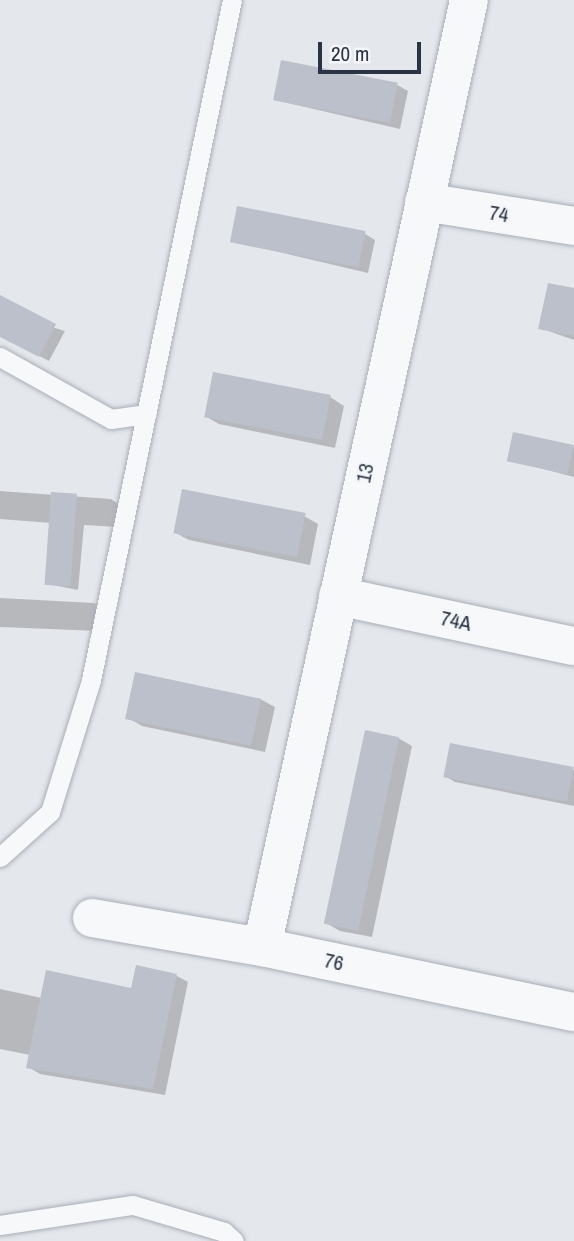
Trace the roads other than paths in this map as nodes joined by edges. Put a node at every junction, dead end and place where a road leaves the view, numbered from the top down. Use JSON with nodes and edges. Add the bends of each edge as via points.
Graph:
{"nodes":[{"id":1,"x":232,"y":0,"type":"edge"},
{"id":2,"x":469,"y":0,"type":"edge"},
{"id":3,"x":424,"y":202,"type":"junction"},
{"id":4,"x":574,"y":226,"type":"edge"},
{"id":5,"x":0,"y":357,"type":"edge"},
{"id":6,"x":146,"y":414,"type":"junction"},
{"id":7,"x":338,"y":596,"type":"junction"},
{"id":8,"x":574,"y":646,"type":"edge"},
{"id":9,"x":0,"y":857,"type":"edge"},
{"id":10,"x":92,"y":918,"type":"dead end"},
{"id":11,"x":262,"y":947,"type":"junction"},
{"id":12,"x":574,"y":1012,"type":"edge"},
{"id":13,"x":0,"y":1225,"type":"edge"},
{"id":14,"x":233,"y":1241,"type":"edge"}],
"edges":[{"from":1,"to":6,"type":"lane"},
{"from":2,"to":3,"type":"street","name":"13"},
{"from":3,"to":4,"type":"street","name":"74"},
{"from":3,"to":7,"type":"street","name":"13"},
{"from":5,"to":6,"type":"lane","via":[[111,419]]},
{"from":6,"to":9,"type":"lane","via":[[91,680],[50,812]]},
{"from":7,"to":8,"type":"street","name":"74A"},
{"from":7,"to":11,"type":"street","name":"13"},
{"from":10,"to":11,"type":"street","name":"76"},
{"from":11,"to":12,"type":"street","name":"76"},
{"from":13,"to":14,"type":"lane","via":[[133,1205],[224,1232]]}]}
